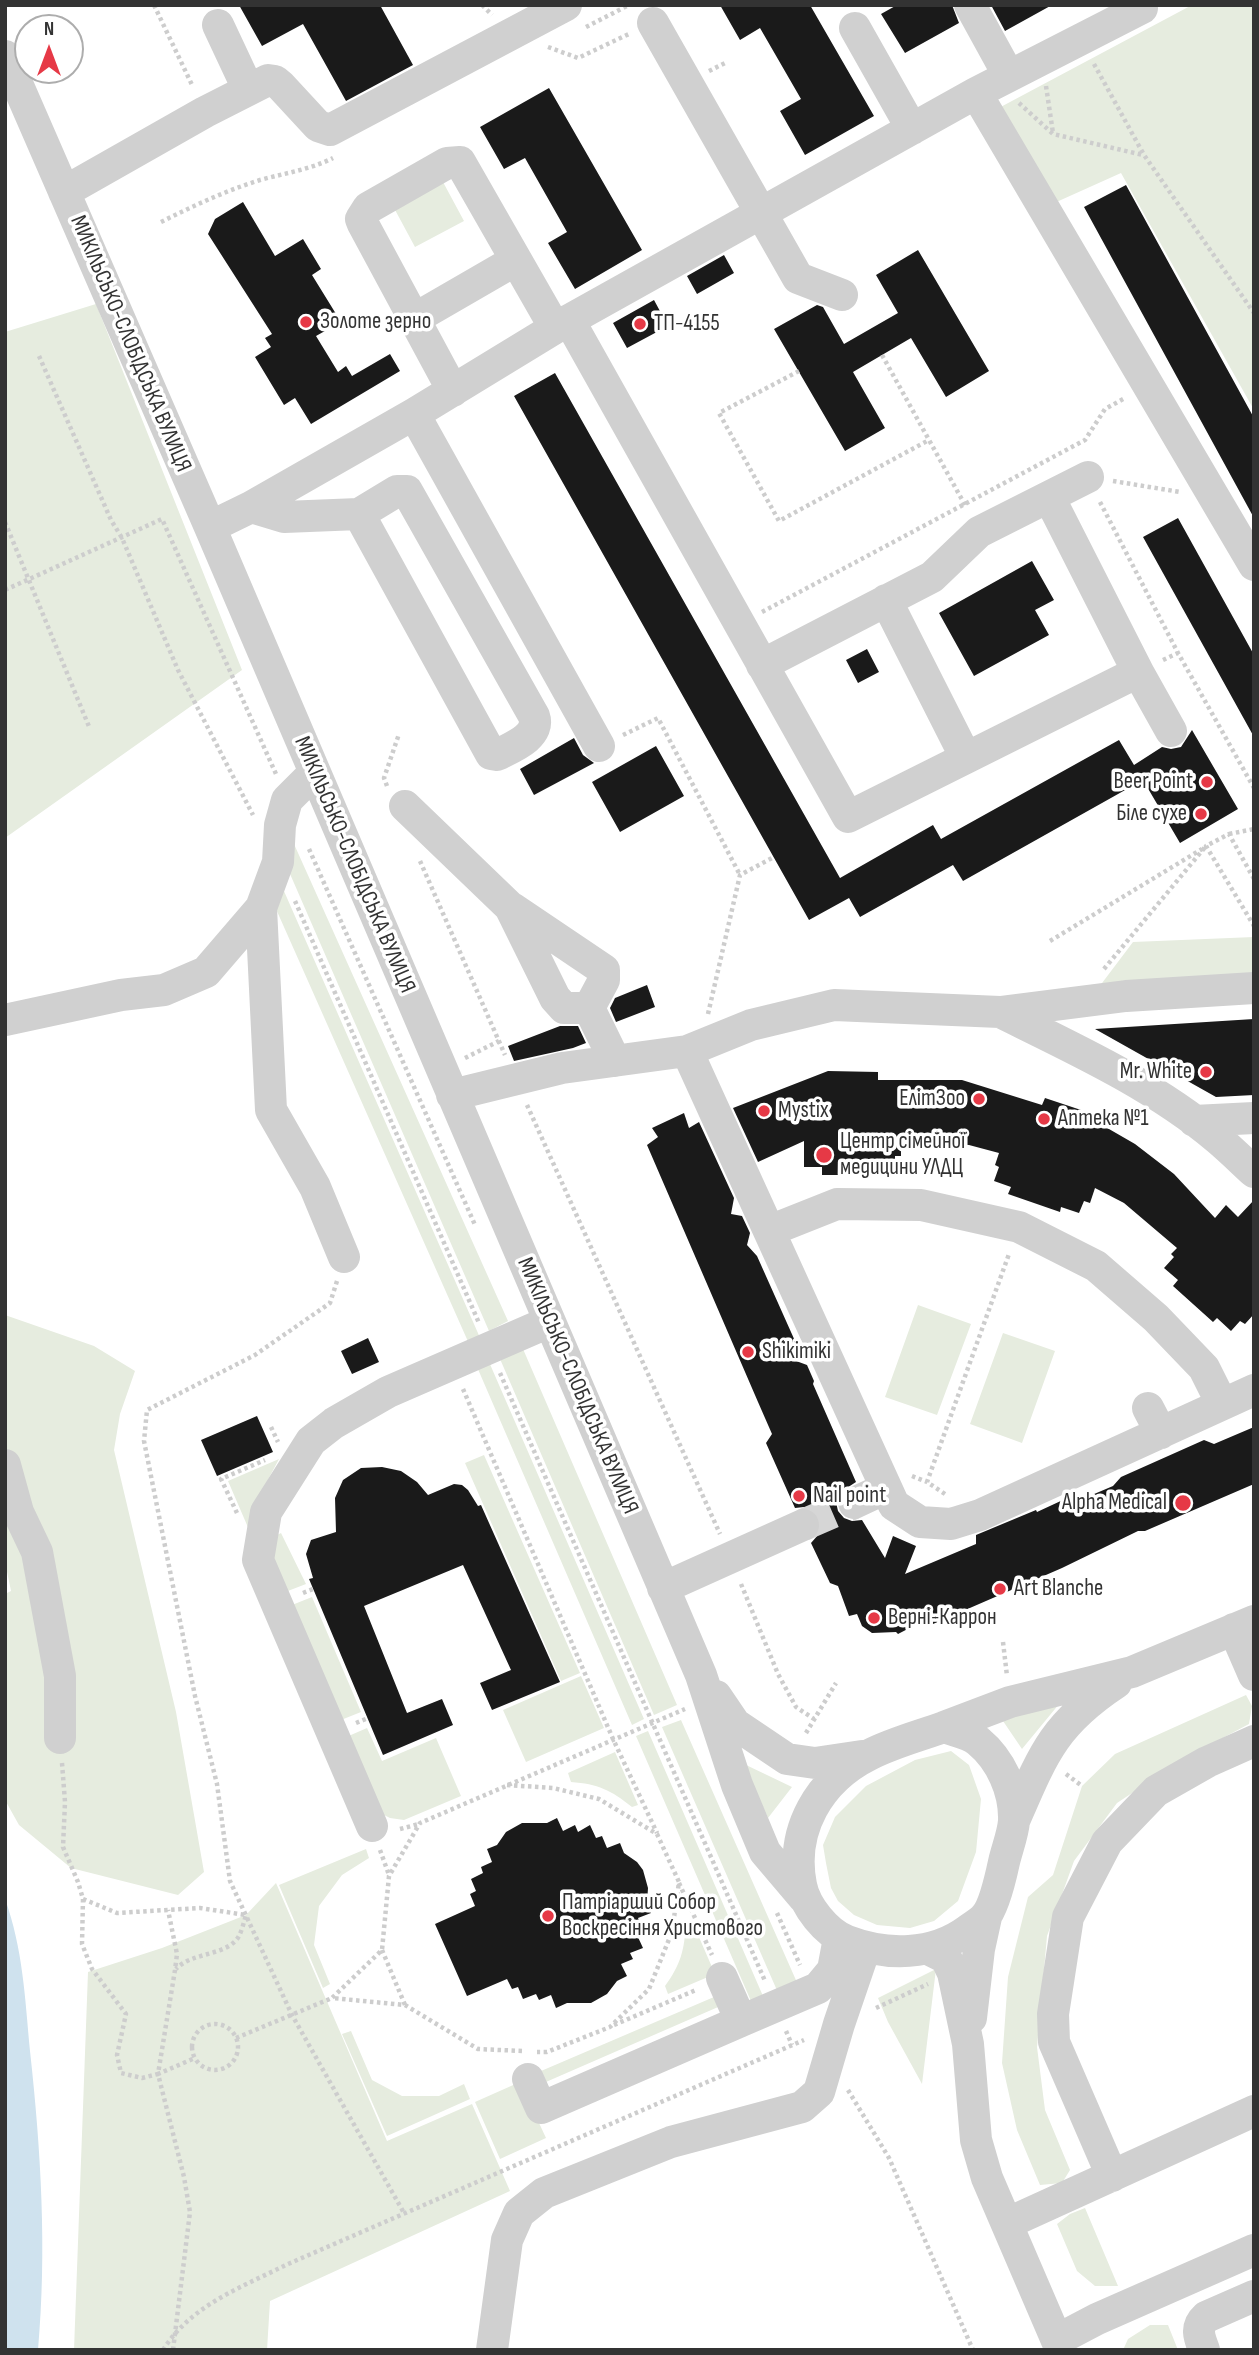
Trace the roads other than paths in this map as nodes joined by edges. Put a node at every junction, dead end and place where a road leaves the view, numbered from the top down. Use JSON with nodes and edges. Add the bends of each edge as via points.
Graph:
{"nodes":[{"id":1,"x":566,"y":5,"type":"edge"},
{"id":2,"x":970,"y":5,"type":"edge"},
{"id":3,"x":1142,"y":8,"type":"dead end"},
{"id":4,"x":653,"y":23,"type":"dead end"},
{"id":5,"x":218,"y":25,"type":"dead end"},
{"id":6,"x":855,"y":28,"type":"dead end"},
{"id":7,"x":5,"y":56,"type":"edge"},
{"id":8,"x":248,"y":89,"type":"junction"},
{"id":9,"x":1014,"y":89,"type":"junction"},
{"id":10,"x":975,"y":93,"type":"junction"},
{"id":11,"x":912,"y":129,"type":"junction"},
{"id":12,"x":64,"y":192,"type":"junction"},
{"id":13,"x":762,"y":212,"type":"junction"},
{"id":14,"x":516,"y":260,"type":"junction"},
{"id":15,"x":842,"y":295,"type":"dead end"},
{"id":16,"x":414,"y":319,"type":"junction"},
{"id":17,"x":562,"y":324,"type":"junction"},
{"id":18,"x":453,"y":391,"type":"junction"},
{"id":19,"x":414,"y":414,"type":"junction"},
{"id":20,"x":1088,"y":477,"type":"road end"},
{"id":21,"x":1049,"y":497,"type":"junction"},
{"id":22,"x":251,"y":507,"type":"junction"},
{"id":23,"x":359,"y":514,"type":"junction"},
{"id":24,"x":210,"y":527,"type":"junction"},
{"id":25,"x":1254,"y":565,"type":"edge"},
{"id":26,"x":886,"y":600,"type":"junction"},
{"id":27,"x":762,"y":665,"type":"junction"},
{"id":28,"x":1138,"y":672,"type":"junction"},
{"id":29,"x":1171,"y":731,"type":"dead end"},
{"id":30,"x":599,"y":746,"type":"road end"},
{"id":31,"x":966,"y":758,"type":"junction"},
{"id":32,"x":314,"y":773,"type":"junction"},
{"id":33,"x":397,"y":799,"type":"road end"},
{"id":34,"x":510,"y":907,"type":"junction"},
{"id":35,"x":261,"y":908,"type":"junction"},
{"id":36,"x":1254,"y":988,"type":"edge"},
{"id":37,"x":589,"y":1008,"type":"junction"},
{"id":38,"x":1000,"y":1012,"type":"junction"},
{"id":39,"x":5,"y":1020,"type":"edge"},
{"id":40,"x":693,"y":1048,"type":"junction"},
{"id":41,"x":615,"y":1061,"type":"junction"},
{"id":42,"x":452,"y":1096,"type":"junction"},
{"id":43,"x":1254,"y":1118,"type":"edge"},
{"id":44,"x":1194,"y":1121,"type":"junction"},
{"id":45,"x":1254,"y":1172,"type":"edge"},
{"id":46,"x":769,"y":1231,"type":"junction"},
{"id":47,"x":344,"y":1257,"type":"road end"},
{"id":48,"x":550,"y":1322,"type":"junction"},
{"id":49,"x":1254,"y":1390,"type":"edge"},
{"id":50,"x":1222,"y":1404,"type":"junction"},
{"id":51,"x":5,"y":1465,"type":"edge"},
{"id":52,"x":887,"y":1488,"type":"junction"},
{"id":53,"x":854,"y":1503,"type":"tunnel mouth"},
{"id":54,"x":803,"y":1525,"type":"tunnel mouth"},
{"id":55,"x":663,"y":1588,"type":"junction"},
{"id":56,"x":1244,"y":1625,"type":"edge"},
{"id":57,"x":1132,"y":1672,"type":"junction"},
{"id":58,"x":701,"y":1675,"type":"junction"},
{"id":59,"x":1254,"y":1675,"type":"edge"},
{"id":60,"x":944,"y":1727,"type":"junction"},
{"id":61,"x":60,"y":1738,"type":"road end"},
{"id":62,"x":1254,"y":1741,"type":"edge"},
{"id":63,"x":870,"y":1754,"type":"junction"},
{"id":64,"x":1014,"y":1821,"type":"junction"},
{"id":65,"x":372,"y":1826,"type":"dead end"},
{"id":66,"x":804,"y":1898,"type":"junction"},
{"id":67,"x":986,"y":1917,"type":"junction"},
{"id":68,"x":852,"y":1943,"type":"junction"},
{"id":69,"x":928,"y":1949,"type":"junction"},
{"id":70,"x":722,"y":1978,"type":"road end"},
{"id":71,"x":741,"y":2021,"type":"junction"},
{"id":72,"x":968,"y":2044,"type":"junction"},
{"id":73,"x":528,"y":2079,"type":"dead end"},
{"id":74,"x":1254,"y":2111,"type":"edge"},
{"id":75,"x":1112,"y":2176,"type":"junction"},
{"id":76,"x":1008,"y":2223,"type":"junction"},
{"id":77,"x":1254,"y":2250,"type":"edge"},
{"id":78,"x":1254,"y":2296,"type":"edge"},
{"id":79,"x":1059,"y":2345,"type":"edge"},
{"id":80,"x":492,"y":2350,"type":"edge"},
{"id":81,"x":1204,"y":2350,"type":"edge"}],
"edges":[{"from":1,"to":8,"type":"street","via":[[330,130],[318,126],[275,81]]},
{"from":2,"to":9,"type":"street"},
{"from":3,"to":9,"type":"street"},
{"from":4,"to":13,"type":"street"},
{"from":5,"to":8,"type":"street"},
{"from":6,"to":11,"type":"street"},
{"from":7,"to":12,"type":"street","name":"МИКІЛЬСЬКО-СЛОБІДСЬКА ВУЛИЦЯ"},
{"from":8,"to":12,"type":"street"},
{"from":9,"to":10,"type":"street"},
{"from":10,"to":11,"type":"street"},
{"from":10,"to":25,"type":"street"},
{"from":11,"to":13,"type":"street"},
{"from":12,"to":24,"type":"street","name":"МИКІЛЬСЬКО-СЛОБІДСЬКА ВУЛИЦЯ"},
{"from":13,"to":15,"type":"street","via":[[798,278]]},
{"from":13,"to":17,"type":"street"},
{"from":14,"to":16,"type":"street"},
{"from":14,"to":16,"type":"street","via":[[460,162],[447,163],[368,208],[363,224]]},
{"from":14,"to":17,"type":"street"},
{"from":16,"to":18,"type":"street"},
{"from":17,"to":18,"type":"street"},
{"from":17,"to":27,"type":"street"},
{"from":18,"to":19,"type":"street"},
{"from":19,"to":22,"type":"street"},
{"from":19,"to":30,"type":"street"},
{"from":20,"to":21,"type":"street"},
{"from":21,"to":26,"type":"street","via":[[979,532],[932,577]]},
{"from":21,"to":28,"type":"street"},
{"from":22,"to":23,"type":"street","via":[[284,517]]},
{"from":22,"to":24,"type":"street"},
{"from":23,"to":23,"type":"street","via":[[402,490],[411,496],[534,716],[537,724],[529,737],[491,754]]},
{"from":24,"to":32,"type":"street","name":"МИКІЛЬСЬКО-СЛОБІДСЬКА ВУЛИЦЯ"},
{"from":26,"to":27,"type":"street"},
{"from":26,"to":31,"type":"street"},
{"from":27,"to":31,"type":"street","via":[[848,817]]},
{"from":28,"to":29,"type":"street"},
{"from":28,"to":31,"type":"street"},
{"from":32,"to":35,"type":"street","via":[[287,800],[278,862]]},
{"from":32,"to":42,"type":"street","name":"МИКІЛЬСЬКО-СЛОБІДСЬКА ВУЛИЦЯ"},
{"from":33,"to":34,"type":"street"},
{"from":34,"to":37,"type":"street","via":[[559,1004]]},
{"from":34,"to":37,"type":"street","via":[[604,970],[604,980]]},
{"from":35,"to":39,"type":"street","via":[[206,972],[164,990]]},
{"from":35,"to":47,"type":"street","via":[[271,1110],[315,1187]]},
{"from":36,"to":38,"type":"street","via":[[1126,996]]},
{"from":37,"to":41,"type":"street"},
{"from":38,"to":40,"type":"street","via":[[834,1006],[751,1025]]},
{"from":38,"to":44,"type":"street","via":[[1131,1080]]},
{"from":40,"to":41,"type":"street"},
{"from":40,"to":46,"type":"street"},
{"from":41,"to":42,"type":"street","via":[[562,1068]]},
{"from":42,"to":48,"type":"street","name":"МИКІЛЬСЬКО-СЛОБІДСЬКА ВУЛИЦЯ"},
{"from":43,"to":44,"type":"street"},
{"from":44,"to":45,"type":"street"},
{"from":46,"to":50,"type":"street","via":[[837,1205],[921,1205],[1018,1227],[1096,1266],[1156,1318],[1204,1368]]},
{"from":46,"to":52,"type":"street","via":[[801,1277]]},
{"from":48,"to":55,"type":"street","name":"МИКІЛЬСЬКО-СЛОБІДСЬКА ВУЛИЦЯ"},
{"from":48,"to":65,"type":"street","via":[[388,1392],[334,1423],[311,1441],[266,1512],[258,1559]]},
{"from":49,"to":50,"type":"street"},
{"from":50,"to":52,"type":"street","via":[[1154,1421],[980,1515],[951,1524],[920,1522],[894,1505]]},
{"from":51,"to":61,"type":"street","via":[[18,1512],[37,1552],[60,1676]]},
{"from":52,"to":53,"type":"street"},
{"from":54,"to":55,"type":"street"},
{"from":55,"to":58,"type":"street","name":"МИКІЛЬСЬКО-СЛОБІДСЬКА ВУЛИЦЯ"},
{"from":56,"to":57,"type":"street"},
{"from":56,"to":59,"type":"street"},
{"from":57,"to":60,"type":"street","via":[[1010,1702]]},
{"from":57,"to":64,"type":"street","via":[[1087,1702],[1060,1729],[1042,1756]]},
{"from":58,"to":63,"type":"street","name":"МИКІЛЬСЬКО-СЛОБІДСЬКА ВУЛИЦЯ","via":[[735,1724],[787,1759],[815,1763]]},
{"from":58,"to":66,"type":"street","name":"МИКІЛЬСЬКО-СЛОБІДСЬКА ВУЛИЦЯ","via":[[737,1785],[765,1852]]},
{"from":60,"to":63,"type":"street"},
{"from":60,"to":64,"type":"street","via":[[977,1739],[996,1760],[1008,1782]]},
{"from":62,"to":75,"type":"street","via":[[1156,1791],[1107,1842],[1069,1917],[1053,2014],[1054,2042]]},
{"from":63,"to":66,"type":"street","via":[[845,1770],[810,1809],[799,1840],[797,1867]]},
{"from":64,"to":67,"type":"street"},
{"from":66,"to":68,"type":"street","via":[[826,1926]]},
{"from":67,"to":69,"type":"street","via":[[958,1938]]},
{"from":67,"to":72,"type":"street"},
{"from":68,"to":69,"type":"street","via":[[892,1952]]},
{"from":68,"to":71,"type":"street","via":[[818,1988]]},
{"from":68,"to":80,"type":"street","via":[[839,2024],[819,2092],[802,2107],[671,2142],[544,2193],[519,2213],[507,2240]]},
{"from":69,"to":72,"type":"street","via":[[946,1958],[953,1973]]},
{"from":70,"to":71,"type":"street"},
{"from":71,"to":73,"type":"street","via":[[541,2108]]},
{"from":72,"to":76,"type":"street","via":[[976,2140]]},
{"from":74,"to":75,"type":"street"},
{"from":75,"to":76,"type":"street"},
{"from":76,"to":79,"type":"street"},
{"from":77,"to":79,"type":"street","via":[[1097,2319]]},
{"from":78,"to":81,"type":"street","via":[[1199,2323]]}]}
